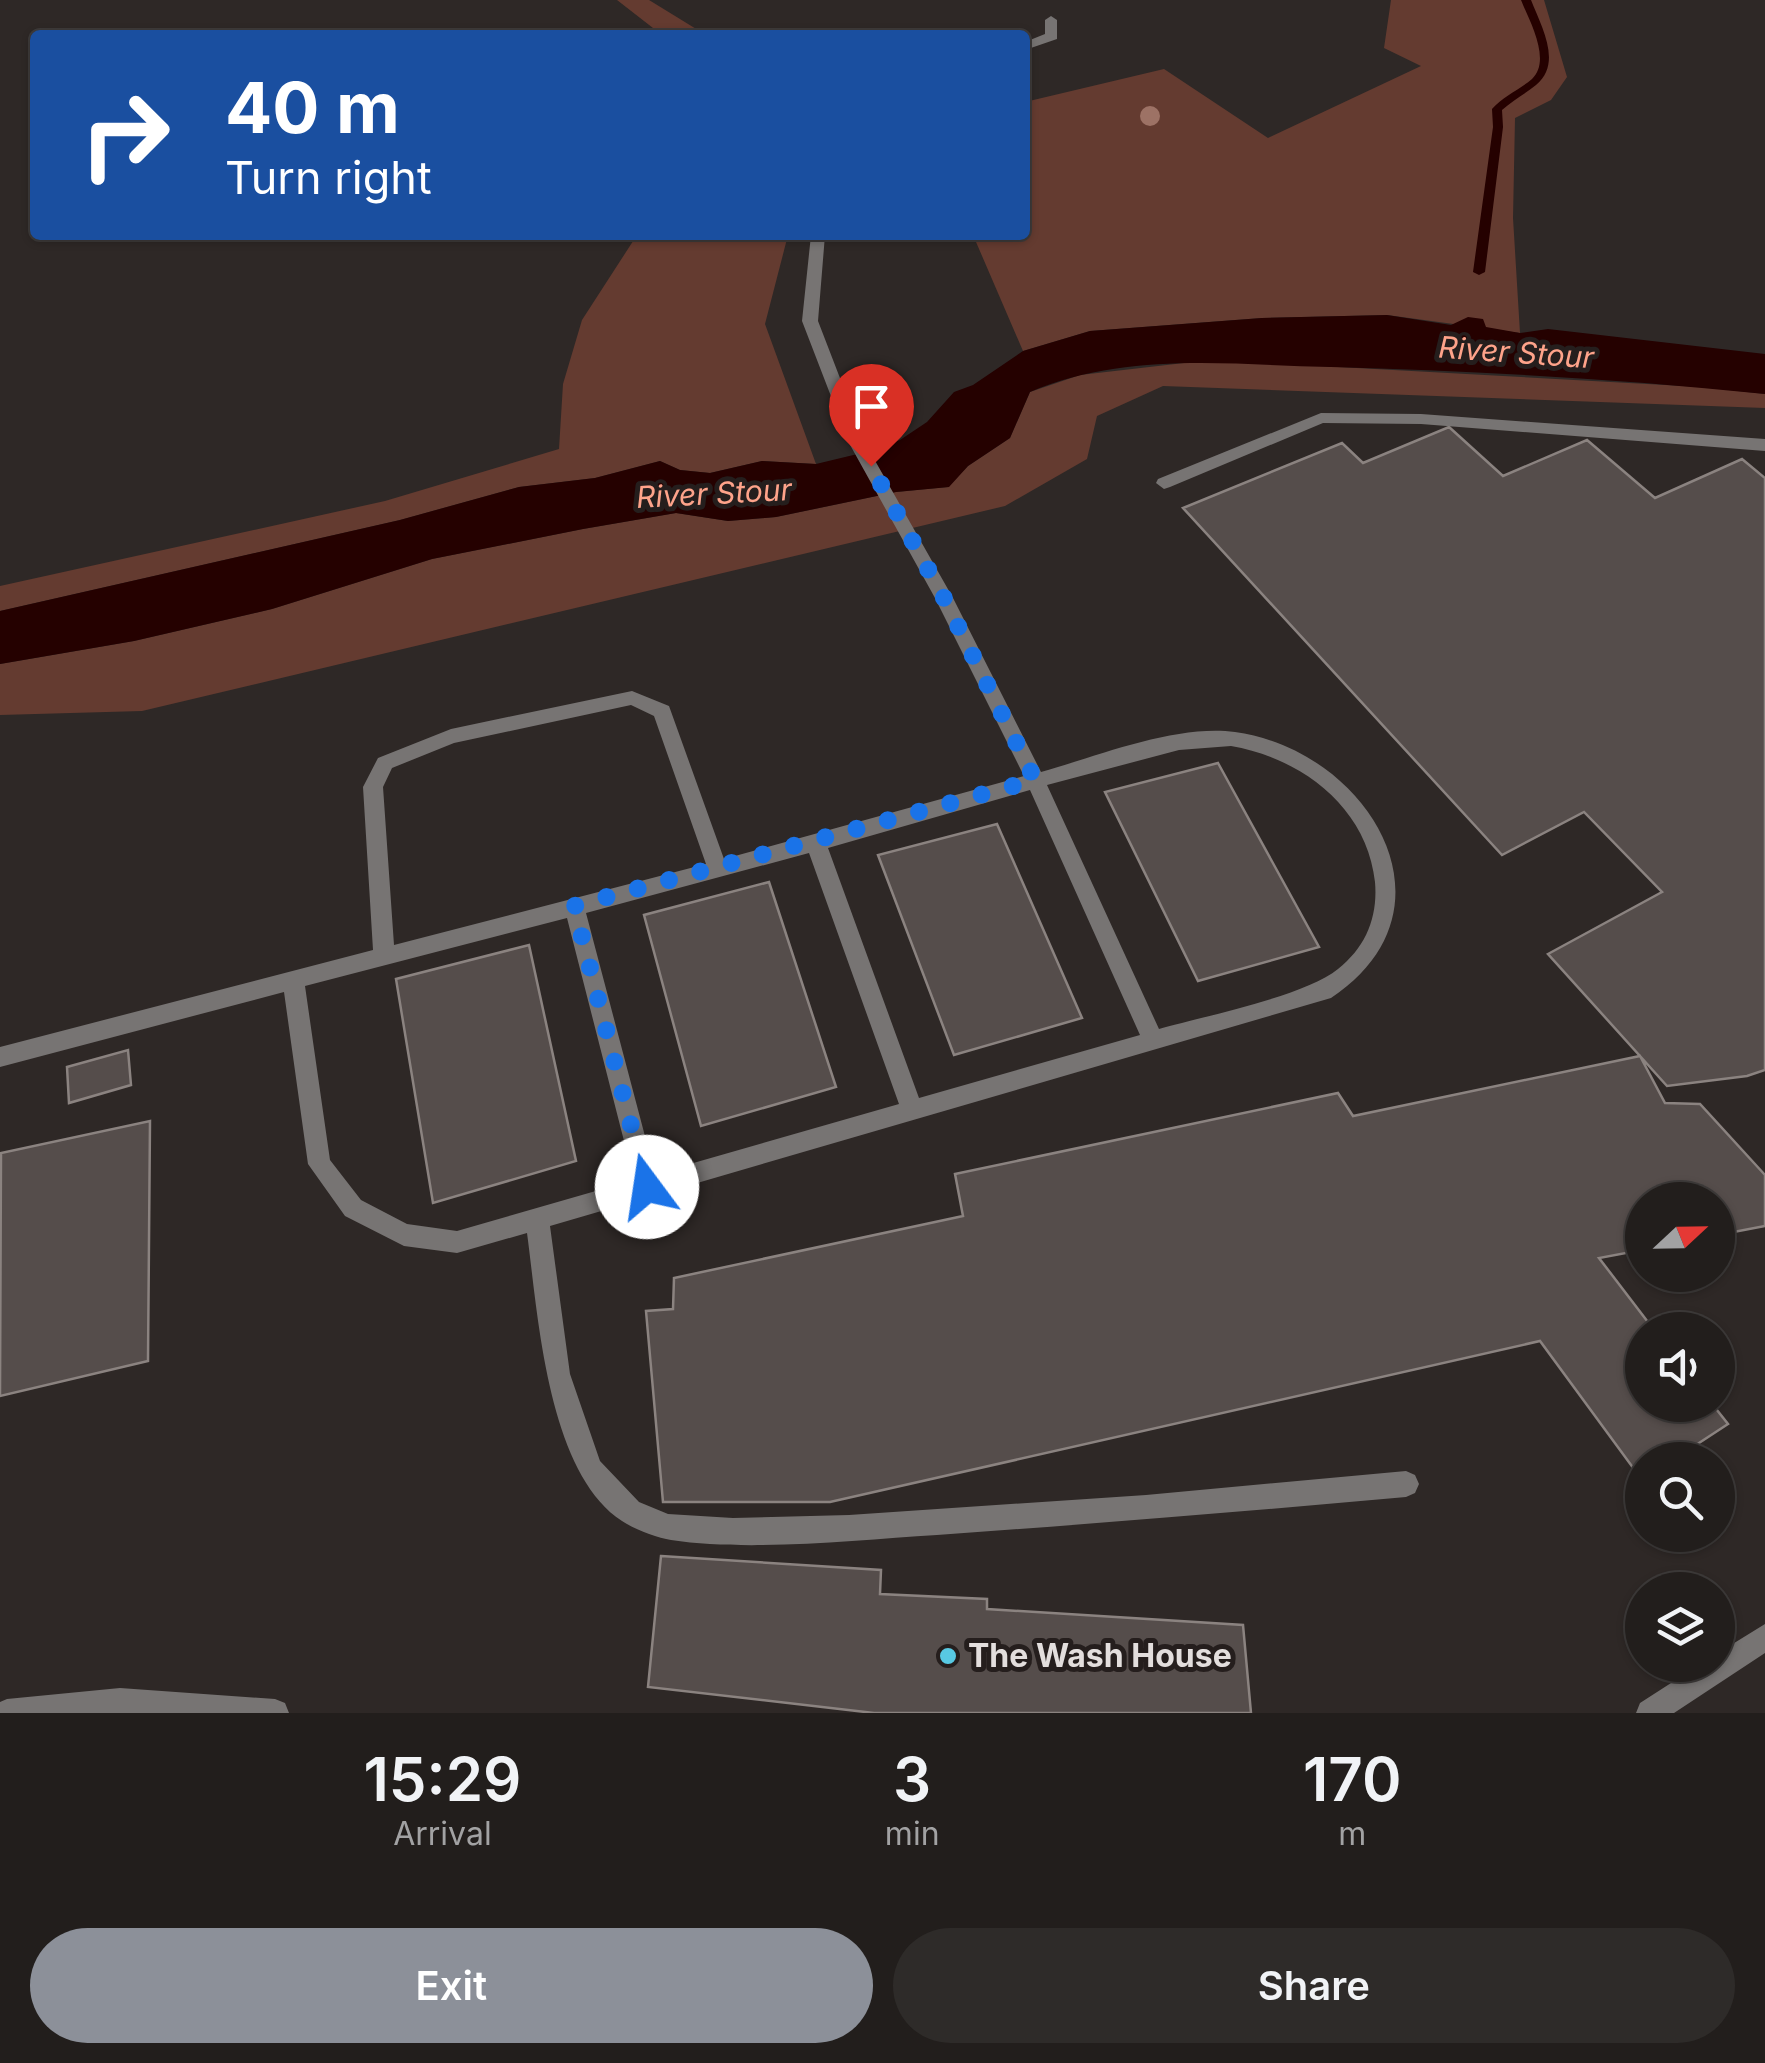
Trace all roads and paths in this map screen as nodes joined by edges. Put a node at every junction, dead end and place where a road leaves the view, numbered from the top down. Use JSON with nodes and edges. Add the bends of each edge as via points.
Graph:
{"nodes":[{"id":1,"x":1051,"y":20,"type":"dead end"},
{"id":2,"x":1030,"y":44,"type":"edge"},
{"id":3,"x":818,"y":240,"type":"edge"},
{"id":4,"x":1765,"y":445,"type":"edge"},
{"id":5,"x":1164,"y":483,"type":"dead end"},
{"id":6,"x":1035,"y":780,"type":"junction"},
{"id":7,"x":816,"y":842,"type":"junction"},
{"id":8,"x":717,"y":868,"type":"junction"},
{"id":9,"x":574,"y":906,"type":"junction"},
{"id":10,"x":384,"y":955,"type":"junction"},
{"id":11,"x":293,"y":979,"type":"junction"},
{"id":12,"x":1153,"y":1040,"type":"junction"},
{"id":13,"x":0,"y":1057,"type":"edge"},
{"id":14,"x":912,"y":1110,"type":"junction"},
{"id":15,"x":647,"y":1187,"type":"junction"},
{"id":16,"x":537,"y":1219,"type":"junction"},
{"id":17,"x":1406,"y":1484,"type":"dead end"},
{"id":18,"x":1765,"y":1636,"type":"edge"},
{"id":19,"x":7,"y":1713,"type":"edge"},
{"id":20,"x":275,"y":1713,"type":"edge"},
{"id":21,"x":1650,"y":1713,"type":"edge"}],
"edges":[{"from":1,"to":2,"type":"street","via":[[1052,36]]},
{"from":3,"to":6,"type":"street","via":[[810,321],[857,443]]},
{"from":4,"to":5,"type":"street","via":[[1421,419],[1321,418]]},
{"from":6,"to":7,"type":"street"},
{"from":6,"to":12,"type":"street"},
{"from":6,"to":12,"type":"street","via":[[1188,740],[1256,742],[1338,788],[1370,830],[1386,907],[1360,965],[1324,990]]},
{"from":7,"to":8,"type":"street"},
{"from":7,"to":14,"type":"street"},
{"from":8,"to":9,"type":"street"},
{"from":8,"to":10,"type":"street","via":[[662,711],[632,698],[451,736],[385,762],[372,787]]},
{"from":9,"to":10,"type":"street"},
{"from":9,"to":15,"type":"street"},
{"from":10,"to":11,"type":"street"},
{"from":11,"to":13,"type":"street"},
{"from":11,"to":16,"type":"street","via":[[320,1164],[353,1208],[404,1235],[456,1242]]},
{"from":12,"to":14,"type":"street"},
{"from":14,"to":15,"type":"street"},
{"from":15,"to":16,"type":"street"},
{"from":16,"to":17,"type":"street","via":[[558,1374],[590,1469],[630,1511],[668,1527],[849,1528]]},
{"from":18,"to":21,"type":"street"},
{"from":19,"to":20,"type":"street","via":[[120,1702]]}]}
